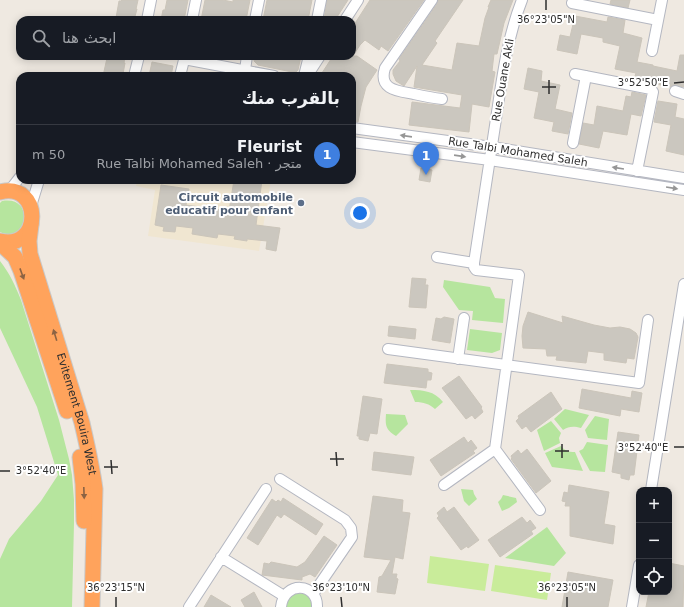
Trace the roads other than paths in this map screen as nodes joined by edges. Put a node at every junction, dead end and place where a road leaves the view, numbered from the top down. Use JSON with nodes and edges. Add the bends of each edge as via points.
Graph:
{"nodes":[{"id":1,"x":151,"y":0,"type":"edge"},
{"id":2,"x":196,"y":0,"type":"edge"},
{"id":3,"x":259,"y":0,"type":"edge"},
{"id":4,"x":321,"y":0,"type":"edge"},
{"id":5,"x":358,"y":0,"type":"edge"},
{"id":6,"x":432,"y":0,"type":"edge"},
{"id":7,"x":522,"y":0,"type":"edge"},
{"id":8,"x":662,"y":0,"type":"edge"},
{"id":9,"x":572,"y":3,"type":"dead end"},
{"id":10,"x":587,"y":3,"type":"edge"},
{"id":11,"x":148,"y":16,"type":"edge"},
{"id":12,"x":193,"y":16,"type":"edge"},
{"id":13,"x":256,"y":16,"type":"edge"},
{"id":14,"x":318,"y":16,"type":"edge"},
{"id":15,"x":348,"y":16,"type":"edge"},
{"id":16,"x":658,"y":20,"type":"junction"},
{"id":17,"x":652,"y":51,"type":"dead end"},
{"id":18,"x":138,"y":60,"type":"edge"},
{"id":19,"x":184,"y":60,"type":"edge"},
{"id":20,"x":194,"y":60,"type":"edge"},
{"id":21,"x":247,"y":60,"type":"edge"},
{"id":22,"x":308,"y":60,"type":"edge"},
{"id":23,"x":317,"y":60,"type":"edge"},
{"id":24,"x":244,"y":70,"type":"junction"},
{"id":25,"x":135,"y":72,"type":"edge"},
{"id":26,"x":181,"y":72,"type":"edge"},
{"id":27,"x":254,"y":72,"type":"edge"},
{"id":28,"x":307,"y":72,"type":"edge"},
{"id":29,"x":309,"y":72,"type":"edge"},
{"id":30,"x":575,"y":74,"type":"dead end"},
{"id":31,"x":586,"y":76,"type":"junction"},
{"id":32,"x":442,"y":99,"type":"dead end"},
{"id":33,"x":356,"y":129,"type":"edge"},
{"id":34,"x":356,"y":143,"type":"edge"},
{"id":35,"x":573,"y":143,"type":"dead end"},
{"id":36,"x":492,"y":147,"type":"junction"},
{"id":37,"x":490,"y":160,"type":"junction"},
{"id":38,"x":636,"y":171,"type":"junction"},
{"id":39,"x":684,"y":178,"type":"edge"},
{"id":40,"x":16,"y":180,"type":"edge"},
{"id":41,"x":38,"y":184,"type":"edge"},
{"id":42,"x":684,"y":190,"type":"edge"},
{"id":43,"x":2,"y":191,"type":"edge"},
{"id":44,"x":30,"y":206,"type":"junction"},
{"id":45,"x":31,"y":225,"type":"junction"},
{"id":46,"x":0,"y":242,"type":"edge"},
{"id":47,"x":437,"y":257,"type":"dead end"},
{"id":48,"x":474,"y":263,"type":"junction"},
{"id":49,"x":684,"y":284,"type":"edge"},
{"id":50,"x":464,"y":318,"type":"dead end"},
{"id":51,"x":648,"y":320,"type":"dead end"},
{"id":52,"x":388,"y":349,"type":"dead end"},
{"id":53,"x":458,"y":359,"type":"junction"},
{"id":54,"x":507,"y":366,"type":"junction"},
{"id":55,"x":495,"y":449,"type":"junction"},
{"id":56,"x":280,"y":480,"type":"dead end"},
{"id":57,"x":444,"y":485,"type":"dead end"},
{"id":58,"x":651,"y":487,"type":"edge"},
{"id":59,"x":266,"y":489,"type":"dead end"},
{"id":60,"x":540,"y":510,"type":"dead end"},
{"id":61,"x":221,"y":558,"type":"junction"},
{"id":62,"x":636,"y":583,"type":"edge"},
{"id":63,"x":313,"y":594,"type":"junction"},
{"id":64,"x":284,"y":596,"type":"junction"},
{"id":65,"x":83,"y":607,"type":"edge"},
{"id":66,"x":92,"y":607,"type":"edge"},
{"id":67,"x":189,"y":607,"type":"edge"},
{"id":68,"x":281,"y":607,"type":"edge"},
{"id":69,"x":317,"y":607,"type":"edge"},
{"id":70,"x":632,"y":607,"type":"edge"}],
"edges":[{"from":1,"to":11,"type":"street"},
{"from":2,"to":12,"type":"street"},
{"from":3,"to":13,"type":"street"},
{"from":4,"to":14,"type":"street"},
{"from":5,"to":15,"type":"street"},
{"from":6,"to":32,"type":"street","via":[[383,74],[388,87],[396,91]]},
{"from":7,"to":36,"type":"street","name":"Rue Ouane Akli","via":[[511,34]]},
{"from":8,"to":16,"type":"street"},
{"from":9,"to":10,"type":"street"},
{"from":10,"to":16,"type":"street"},
{"from":16,"to":17,"type":"street"},
{"from":18,"to":25,"type":"street"},
{"from":19,"to":26,"type":"street"},
{"from":20,"to":24,"type":"street"},
{"from":21,"to":24,"type":"street"},
{"from":22,"to":28,"type":"street"},
{"from":23,"to":29,"type":"street"},
{"from":24,"to":27,"type":"street"},
{"from":30,"to":31,"type":"street"},
{"from":31,"to":35,"type":"street"},
{"from":31,"to":38,"type":"street","via":[[653,92]]},
{"from":36,"to":33,"type":"street","name":"Rue Talbi Mohamed Saleh","one_way":true},
{"from":34,"to":37,"type":"street","name":"Rue Talbi Mohamed Saleh","one_way":true},
{"from":36,"to":37,"type":"street","name":"Rue Ouane Akli"},
{"from":38,"to":36,"type":"street","name":"Rue Talbi Mohamed Saleh","one_way":true},
{"from":37,"to":42,"type":"street","name":"Rue Talbi Mohamed Saleh","one_way":true},
{"from":37,"to":48,"type":"street","name":"Rue Ouane Akli"},
{"from":38,"to":39,"type":"street","name":"Rue Talbi Mohamed Saleh"},
{"from":40,"to":43,"type":"street"},
{"from":41,"to":44,"type":"street"},
{"from":43,"to":44,"type":"highway","via":[[21,195]]},
{"from":44,"to":45,"type":"highway","name":"Evitement Bouira West","via":[[33,219]]},
{"from":45,"to":46,"type":"highway","via":[[26,234],[17,240]]},
{"from":66,"to":45,"type":"highway","name":"Evitement Bouira West","one_way":true,"via":[[95,496],[89,450],[30,254],[28,241]]},
{"from":46,"to":65,"type":"highway","name":"Evitement Bouira West","one_way":true,"via":[[15,257],[21,271],[72,424],[80,459],[84,505]]},
{"from":47,"to":48,"type":"street"},
{"from":48,"to":54,"type":"street","via":[[476,270],[519,275]]},
{"from":49,"to":58,"type":"street"},
{"from":50,"to":53,"type":"street"},
{"from":51,"to":54,"type":"street","via":[[639,383]]},
{"from":52,"to":53,"type":"street"},
{"from":53,"to":54,"type":"street"},
{"from":54,"to":55,"type":"street"},
{"from":55,"to":57,"type":"street"},
{"from":55,"to":60,"type":"street"},
{"from":56,"to":63,"type":"street","via":[[345,520],[351,528],[352,537]]},
{"from":59,"to":61,"type":"street"},
{"from":61,"to":64,"type":"street"},
{"from":61,"to":67,"type":"street"},
{"from":62,"to":70,"type":"street"},
{"from":63,"to":64,"type":"street","via":[[309,590],[298,588]]},
{"from":63,"to":69,"type":"street"},
{"from":64,"to":68,"type":"street"}]}
